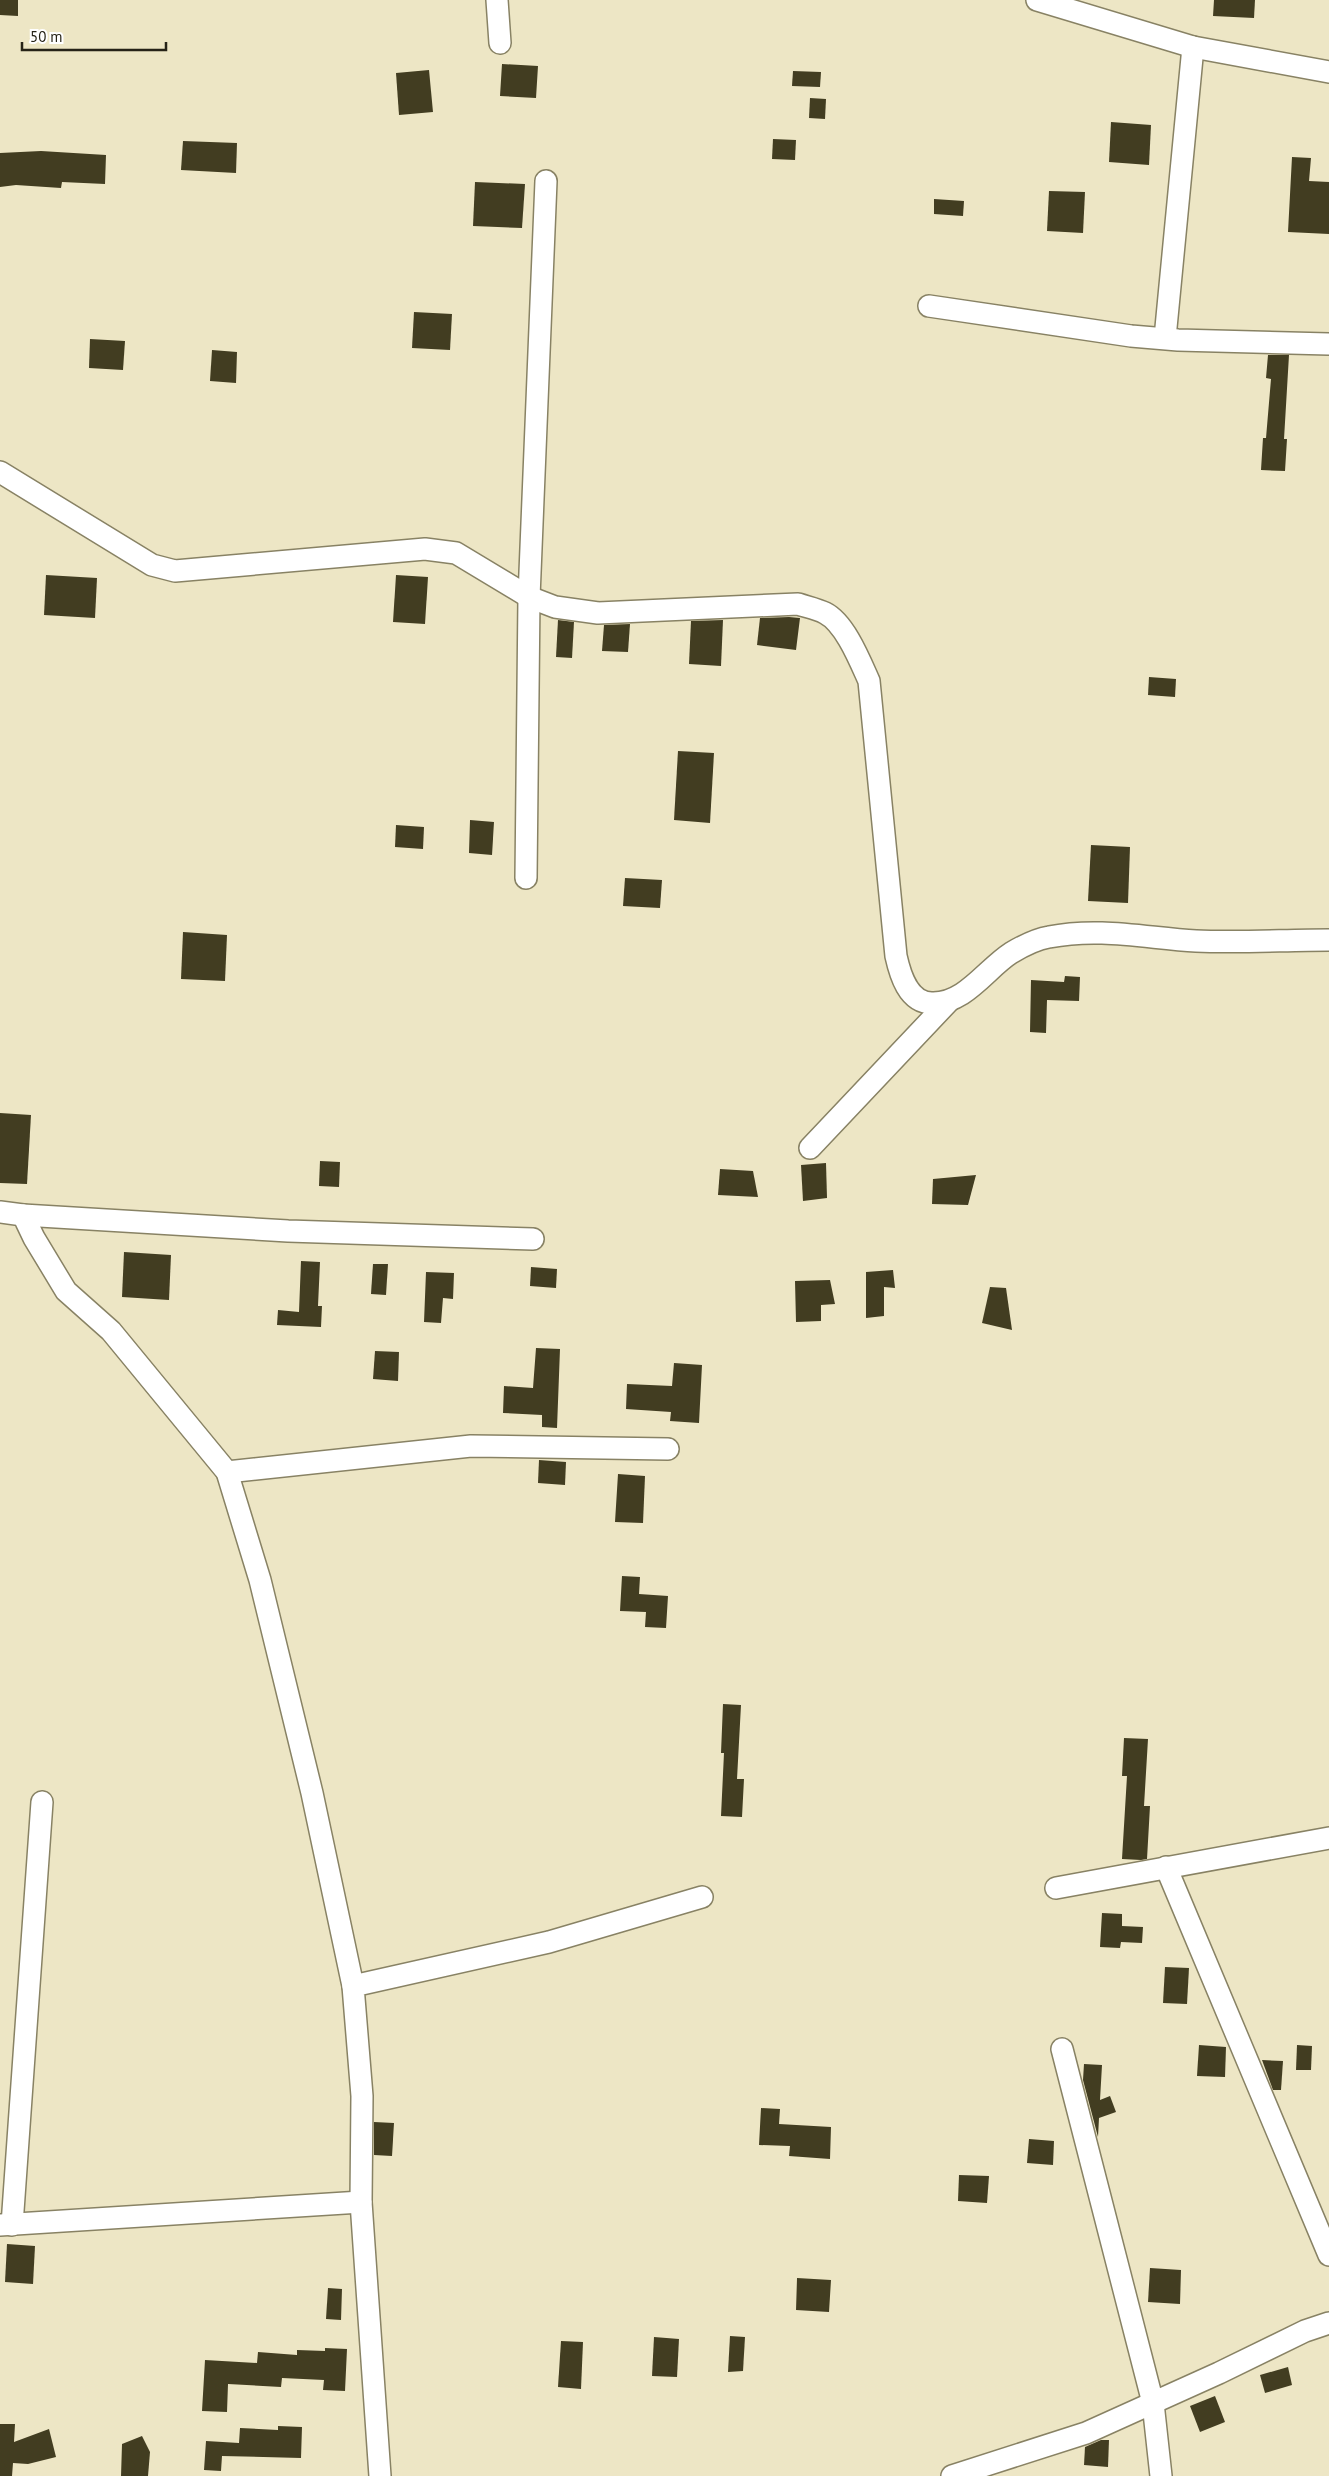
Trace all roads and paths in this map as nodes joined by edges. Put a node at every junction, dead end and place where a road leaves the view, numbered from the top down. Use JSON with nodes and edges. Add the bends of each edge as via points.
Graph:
{"nodes":[{"id":1,"x":497,"y":0,"type":"edge"},
{"id":2,"x":1037,"y":0,"type":"edge"},
{"id":3,"x":500,"y":43,"type":"dead end"},
{"id":4,"x":1193,"y":47,"type":"junction"},
{"id":5,"x":1329,"y":72,"type":"edge"},
{"id":6,"x":546,"y":181,"type":"dead end"},
{"id":7,"x":929,"y":306,"type":"dead end"},
{"id":8,"x":1165,"y":338,"type":"junction"},
{"id":9,"x":1329,"y":344,"type":"edge"},
{"id":10,"x":0,"y":472,"type":"edge"},
{"id":11,"x":528,"y":597,"type":"junction"},
{"id":12,"x":526,"y":878,"type":"dead end"},
{"id":13,"x":1329,"y":940,"type":"edge"},
{"id":14,"x":949,"y":1001,"type":"junction"},
{"id":15,"x":810,"y":1148,"type":"dead end"},
{"id":16,"x":0,"y":1212,"type":"edge"},
{"id":17,"x":23,"y":1215,"type":"junction"},
{"id":18,"x":533,"y":1239,"type":"dead end"},
{"id":19,"x":668,"y":1449,"type":"dead end"},
{"id":20,"x":227,"y":1472,"type":"junction"},
{"id":21,"x":42,"y":1802,"type":"dead end"},
{"id":22,"x":1329,"y":1838,"type":"edge"},
{"id":23,"x":1166,"y":1867,"type":"junction"},
{"id":24,"x":1056,"y":1888,"type":"dead end"},
{"id":25,"x":702,"y":1897,"type":"dead end"},
{"id":26,"x":353,"y":1986,"type":"junction"},
{"id":27,"x":1062,"y":2049,"type":"dead end"},
{"id":28,"x":361,"y":2202,"type":"junction"},
{"id":29,"x":6,"y":2225,"type":"edge"},
{"id":30,"x":1329,"y":2255,"type":"edge"},
{"id":31,"x":1329,"y":2323,"type":"edge"},
{"id":32,"x":1153,"y":2403,"type":"junction"},
{"id":33,"x":380,"y":2476,"type":"edge"},
{"id":34,"x":952,"y":2476,"type":"edge"},
{"id":35,"x":1161,"y":2476,"type":"edge"}],
"edges":[{"from":1,"to":3,"type":"street"},
{"from":2,"to":4,"type":"street"},
{"from":4,"to":5,"type":"street"},
{"from":4,"to":8,"type":"street"},
{"from":6,"to":11,"type":"street"},
{"from":7,"to":8,"type":"street","via":[[1131,336]]},
{"from":8,"to":9,"type":"street"},
{"from":10,"to":11,"type":"street","via":[[152,565],[175,571],[425,549],[456,554]]},
{"from":11,"to":12,"type":"street"},
{"from":11,"to":14,"type":"street","via":[[555,607],[598,613],[798,604],[826,613],[842,631],[869,681],[896,956],[901,978],[912,994],[930,1003]]},
{"from":13,"to":14,"type":"street","via":[[1197,941],[1078,932],[1046,938],[1010,953]]},
{"from":14,"to":15,"type":"street"},
{"from":16,"to":17,"type":"street"},
{"from":17,"to":18,"type":"street","via":[[288,1231]]},
{"from":17,"to":20,"type":"street","via":[[66,1291],[111,1332]]},
{"from":19,"to":20,"type":"street","via":[[471,1446]]},
{"from":20,"to":26,"type":"street","via":[[260,1580],[312,1793]]},
{"from":21,"to":29,"type":"street"},
{"from":22,"to":23,"type":"street"},
{"from":23,"to":24,"type":"street"},
{"from":23,"to":30,"type":"street"},
{"from":25,"to":26,"type":"street","via":[[549,1942]]},
{"from":26,"to":28,"type":"street","via":[[362,2096]]},
{"from":27,"to":32,"type":"street"},
{"from":28,"to":29,"type":"street"},
{"from":28,"to":33,"type":"street"},
{"from":31,"to":32,"type":"street","via":[[1305,2331]]},
{"from":32,"to":34,"type":"street","via":[[1086,2433]]},
{"from":32,"to":35,"type":"street"}]}
